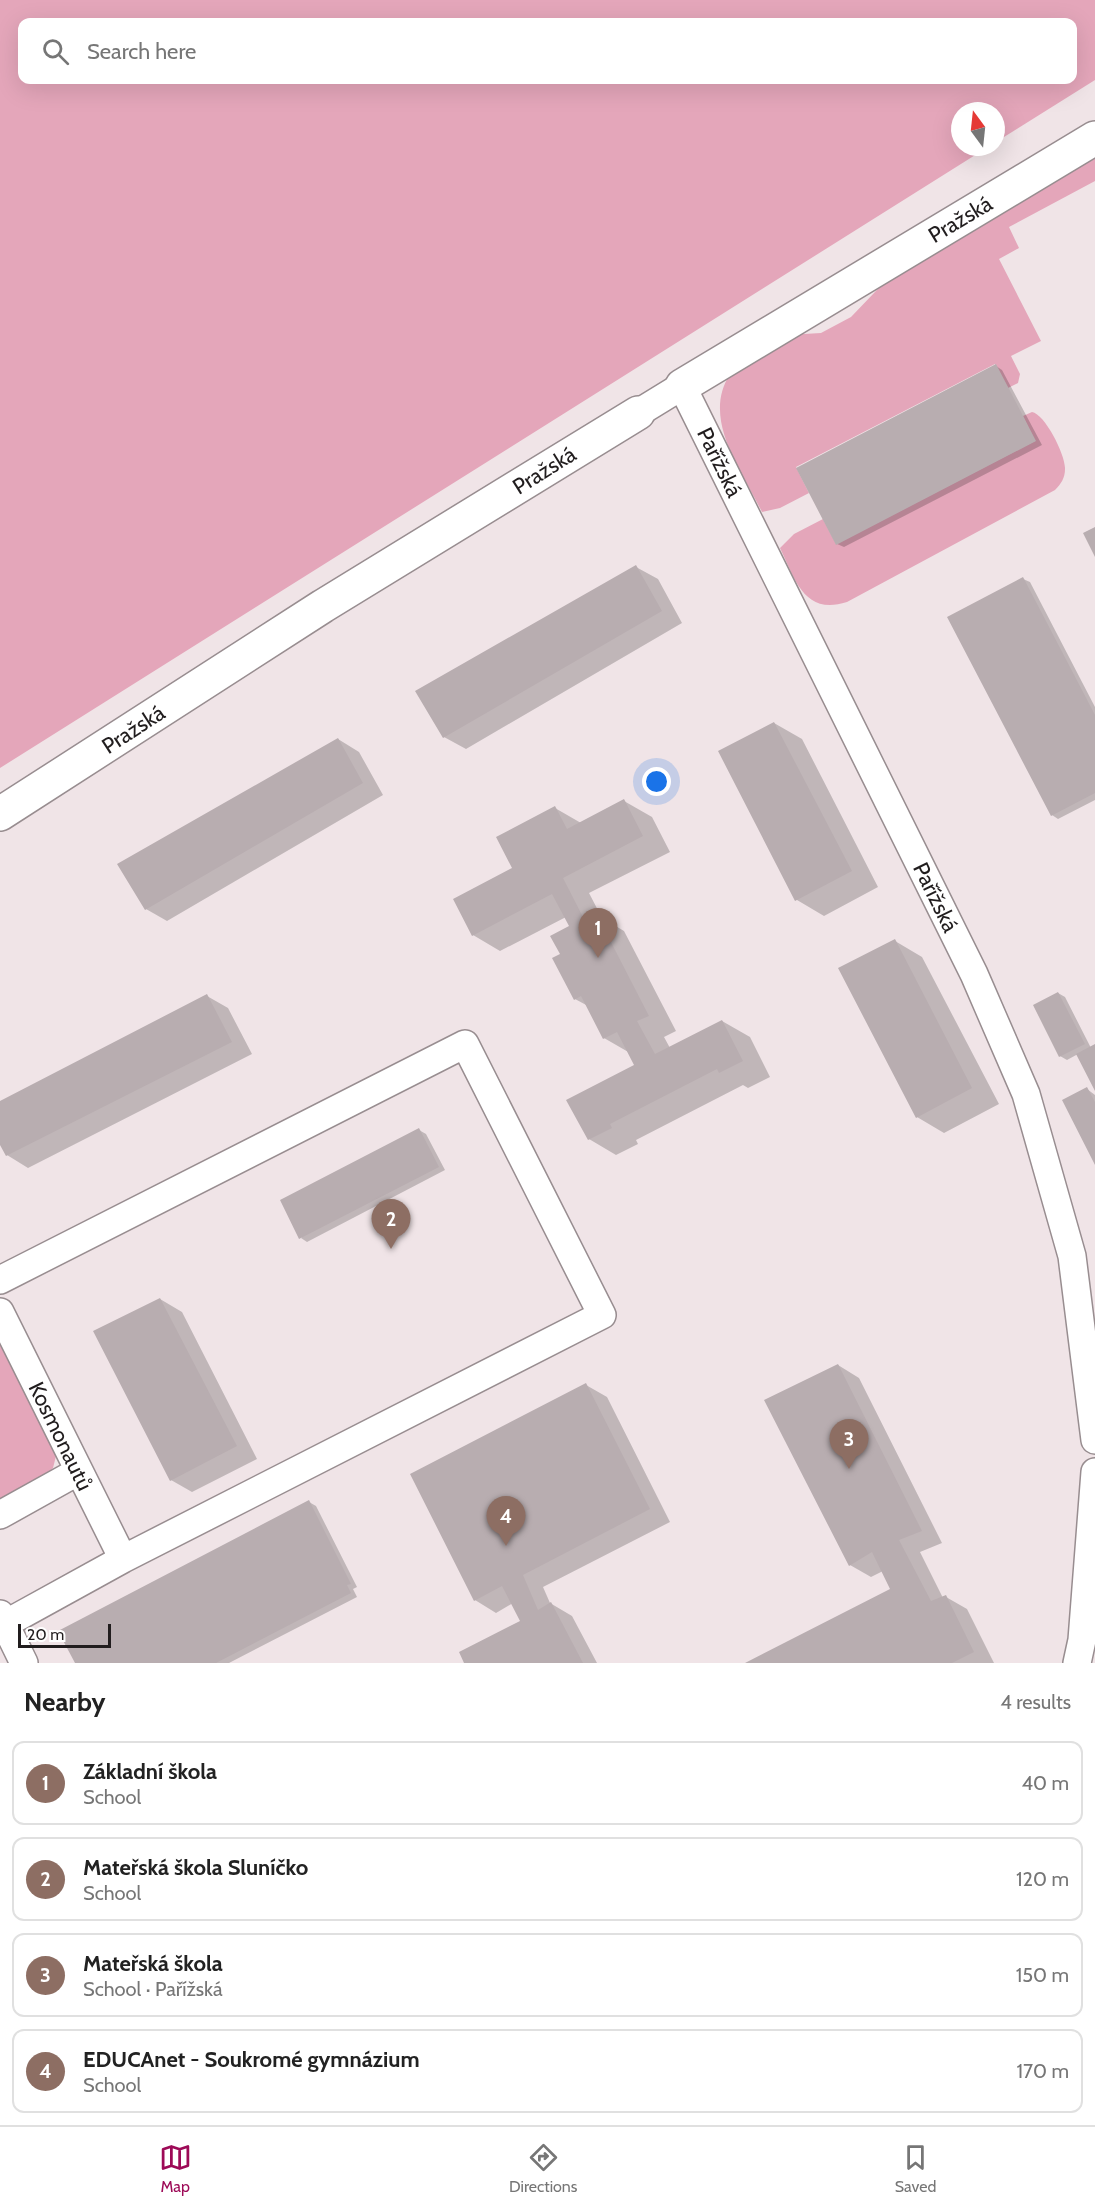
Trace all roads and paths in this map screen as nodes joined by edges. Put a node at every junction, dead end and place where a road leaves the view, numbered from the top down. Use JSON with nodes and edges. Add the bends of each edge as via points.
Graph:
{"nodes":[{"id":1,"x":1095,"y":138,"type":"edge"},
{"id":2,"x":682,"y":386,"type":"junction"},
{"id":3,"x":638,"y":413,"type":"joint"},
{"id":4,"x":0,"y":814,"type":"edge"},
{"id":5,"x":0,"y":1280,"type":"edge"},
{"id":6,"x":0,"y":1312,"type":"edge"},
{"id":7,"x":1095,"y":1440,"type":"edge"},
{"id":8,"x":79,"y":1471,"type":"junction"},
{"id":9,"x":1095,"y":1472,"type":"edge"},
{"id":10,"x":0,"y":1515,"type":"edge"},
{"id":11,"x":123,"y":1559,"type":"junction"},
{"id":12,"x":2,"y":1619,"type":"edge"},
{"id":13,"x":24,"y":1663,"type":"edge"},
{"id":14,"x":1077,"y":1663,"type":"edge"}],
"edges":[{"from":1,"to":2,"type":"street","name":"Pražská"},
{"from":2,"to":3,"type":"street","name":"Pražská"},
{"from":2,"to":7,"type":"street","name":"Pařížská","via":[[974,974],[1026,1094],[1072,1256]]},
{"from":3,"to":4,"type":"street","name":"Pražská","via":[[323,606]]},
{"from":5,"to":11,"type":"street","via":[[465,1044],[602,1315]]},
{"from":6,"to":8,"type":"street","name":"Kosmonautů"},
{"from":8,"to":10,"type":"street"},
{"from":8,"to":11,"type":"street","name":"Kosmonautů"},
{"from":9,"to":14,"type":"street"},
{"from":11,"to":12,"type":"street"},
{"from":12,"to":13,"type":"street"}]}
